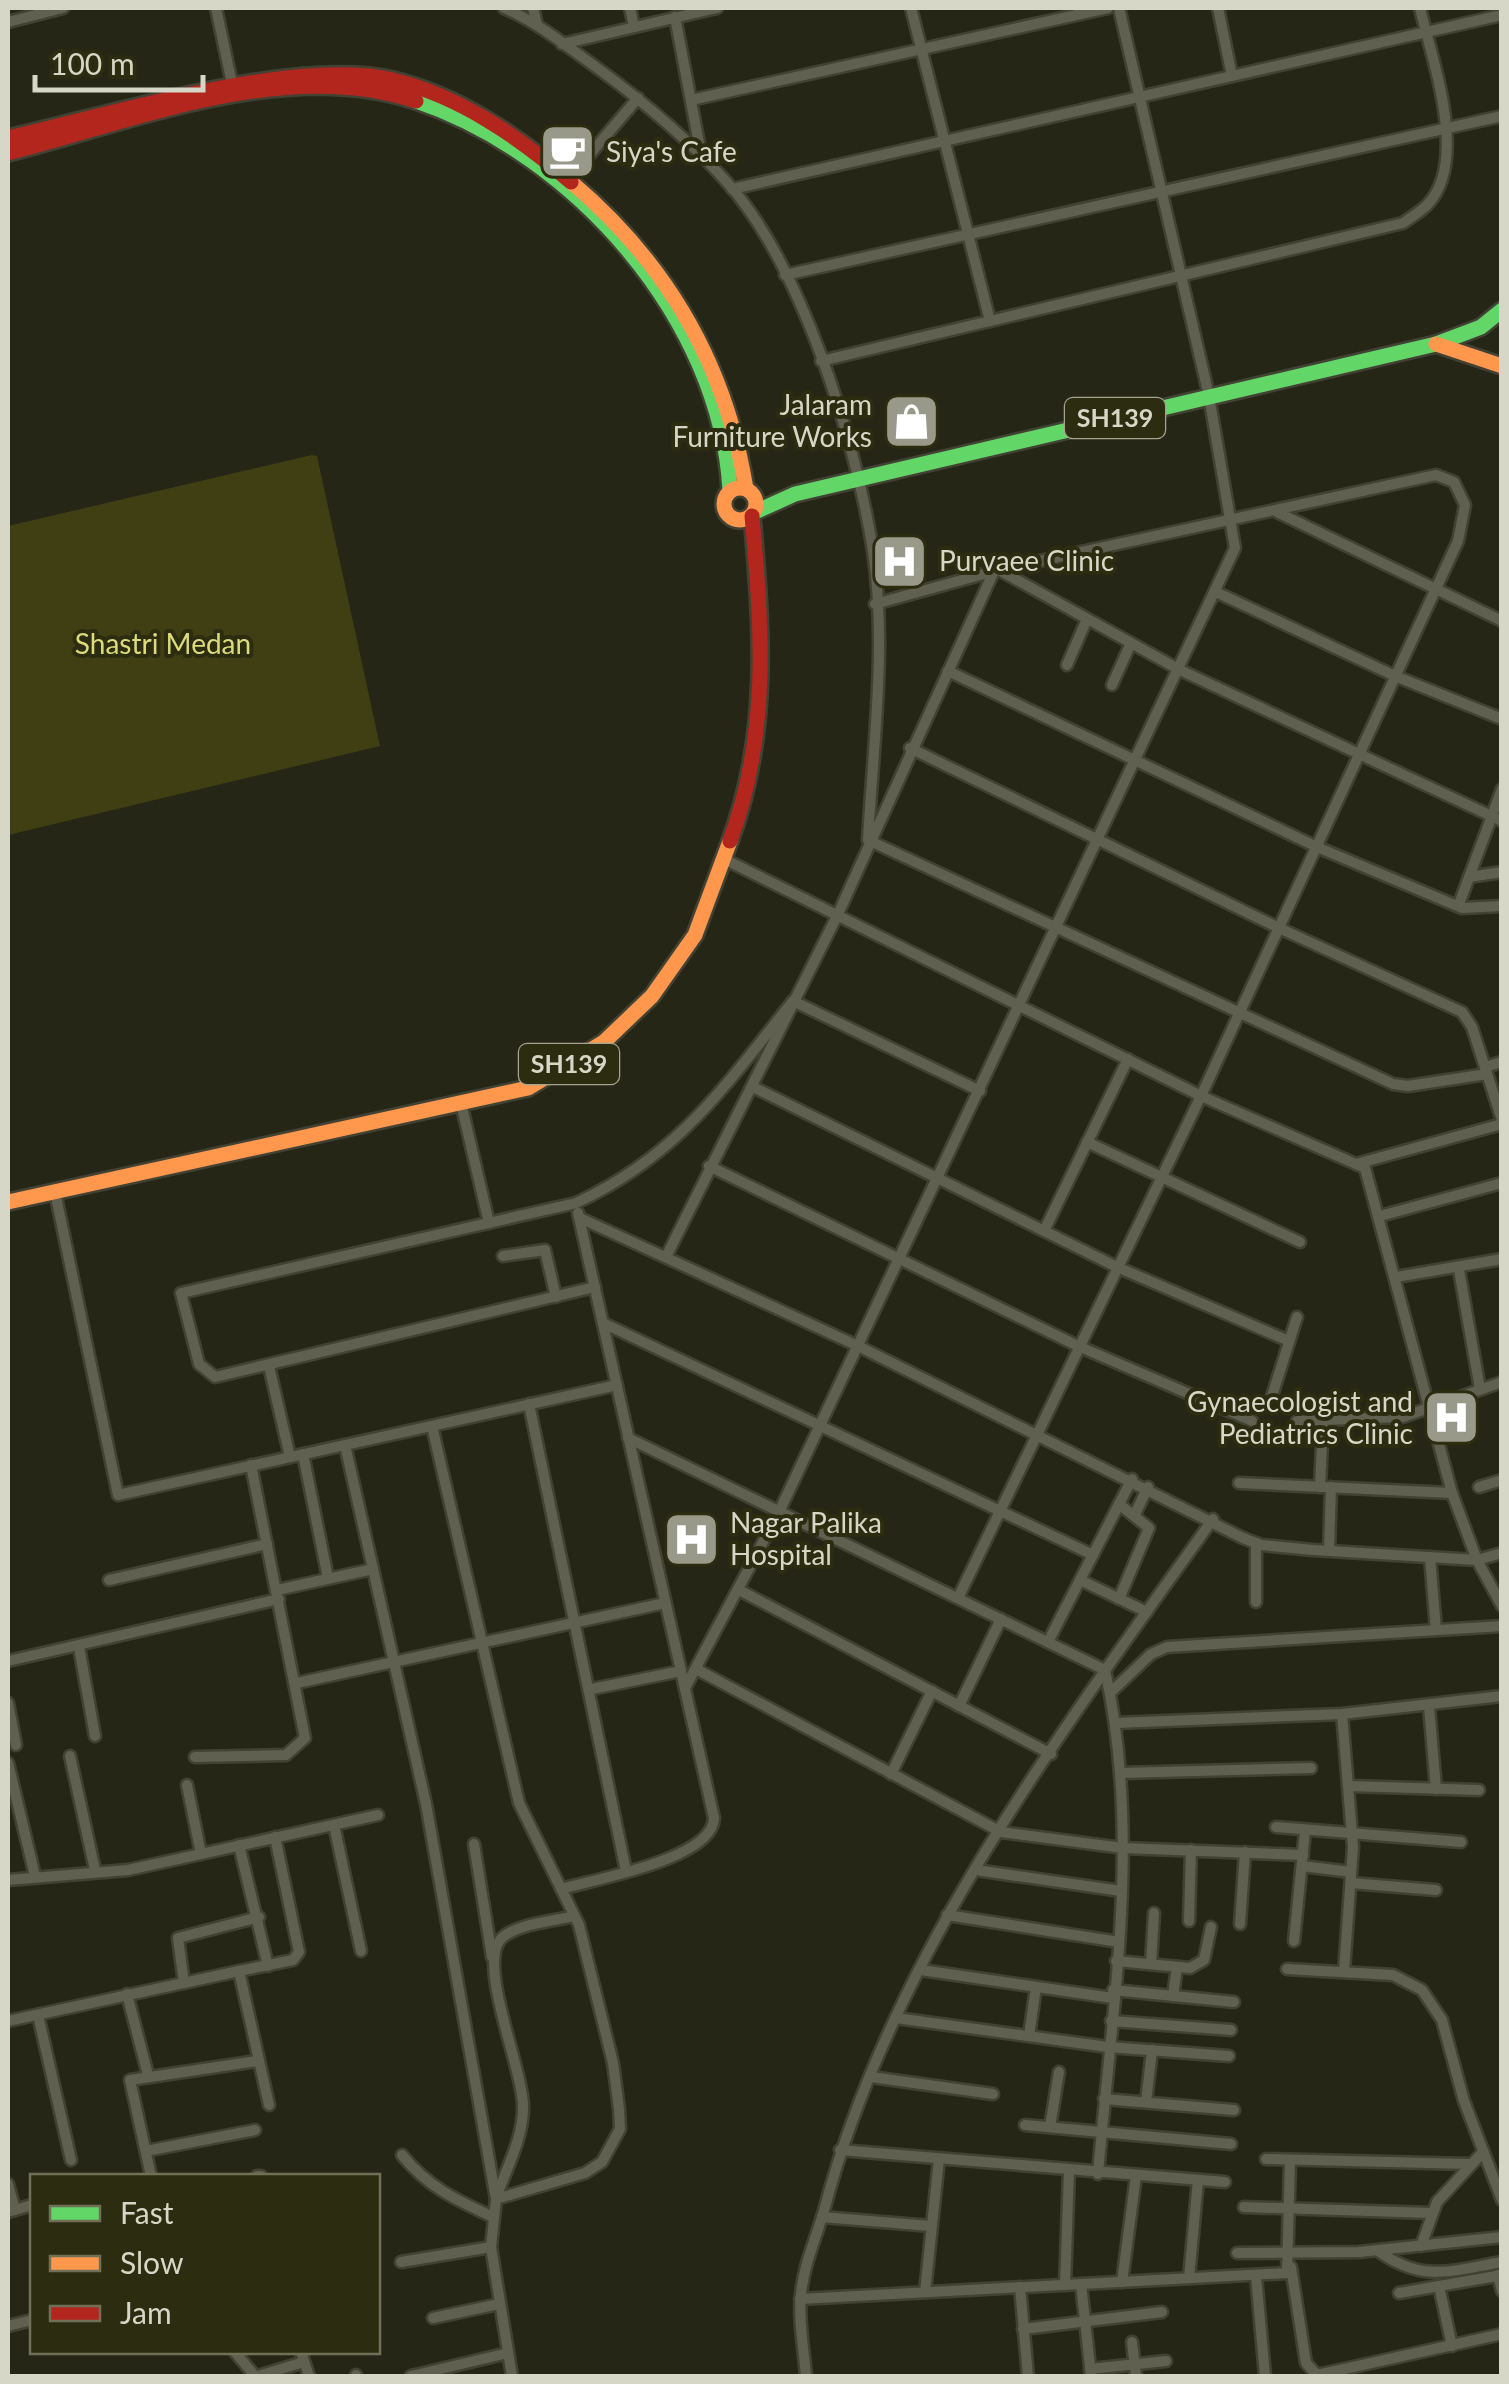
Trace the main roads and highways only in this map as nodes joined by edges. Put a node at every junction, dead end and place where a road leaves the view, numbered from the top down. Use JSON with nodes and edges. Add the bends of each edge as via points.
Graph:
{"nodes":[{"id":1,"x":234,"y":94,"type":"junction"},
{"id":2,"x":8,"y":138,"type":"edge"},
{"id":3,"x":8,"y":153,"type":"edge"},
{"id":4,"x":1502,"y":310,"type":"edge"},
{"id":5,"x":1436,"y":344,"type":"junction"},
{"id":6,"x":1502,"y":366,"type":"edge"},
{"id":7,"x":743,"y":491,"type":"junction"},
{"id":8,"x":795,"y":494,"type":"junction"},
{"id":9,"x":753,"y":514,"type":"junction"},
{"id":10,"x":734,"y":519,"type":"junction"},
{"id":11,"x":751,"y":549,"type":"junction"},
{"id":12,"x":8,"y":1202,"type":"edge"}],
"edges":[{"from":1,"to":2,"type":"main road"},
{"from":1,"to":3,"type":"main road"},
{"from":1,"to":7,"type":"main road","via":[[339,86],[390,93],[473,125],[564,184],[683,328]]},
{"from":4,"to":5,"type":"main road","number":"SH139"},
{"from":5,"to":6,"type":"main road"},
{"from":5,"to":8,"type":"main road","number":"SH139"},
{"from":7,"to":8,"type":"main road","number":"SH139"},
{"from":7,"to":9,"type":"main road"},
{"from":7,"to":10,"type":"main road","via":[[724,505]]},
{"from":8,"to":9,"type":"main road","number":"SH139"},
{"from":9,"to":10,"type":"main road"},
{"from":9,"to":11,"type":"main road","number":"SH139"},
{"from":10,"to":11,"type":"main road","number":"SH139"},
{"from":11,"to":12,"type":"main road","number":"SH139","via":[[764,645],[748,793],[695,935],[652,996],[604,1042],[528,1088]]}]}
